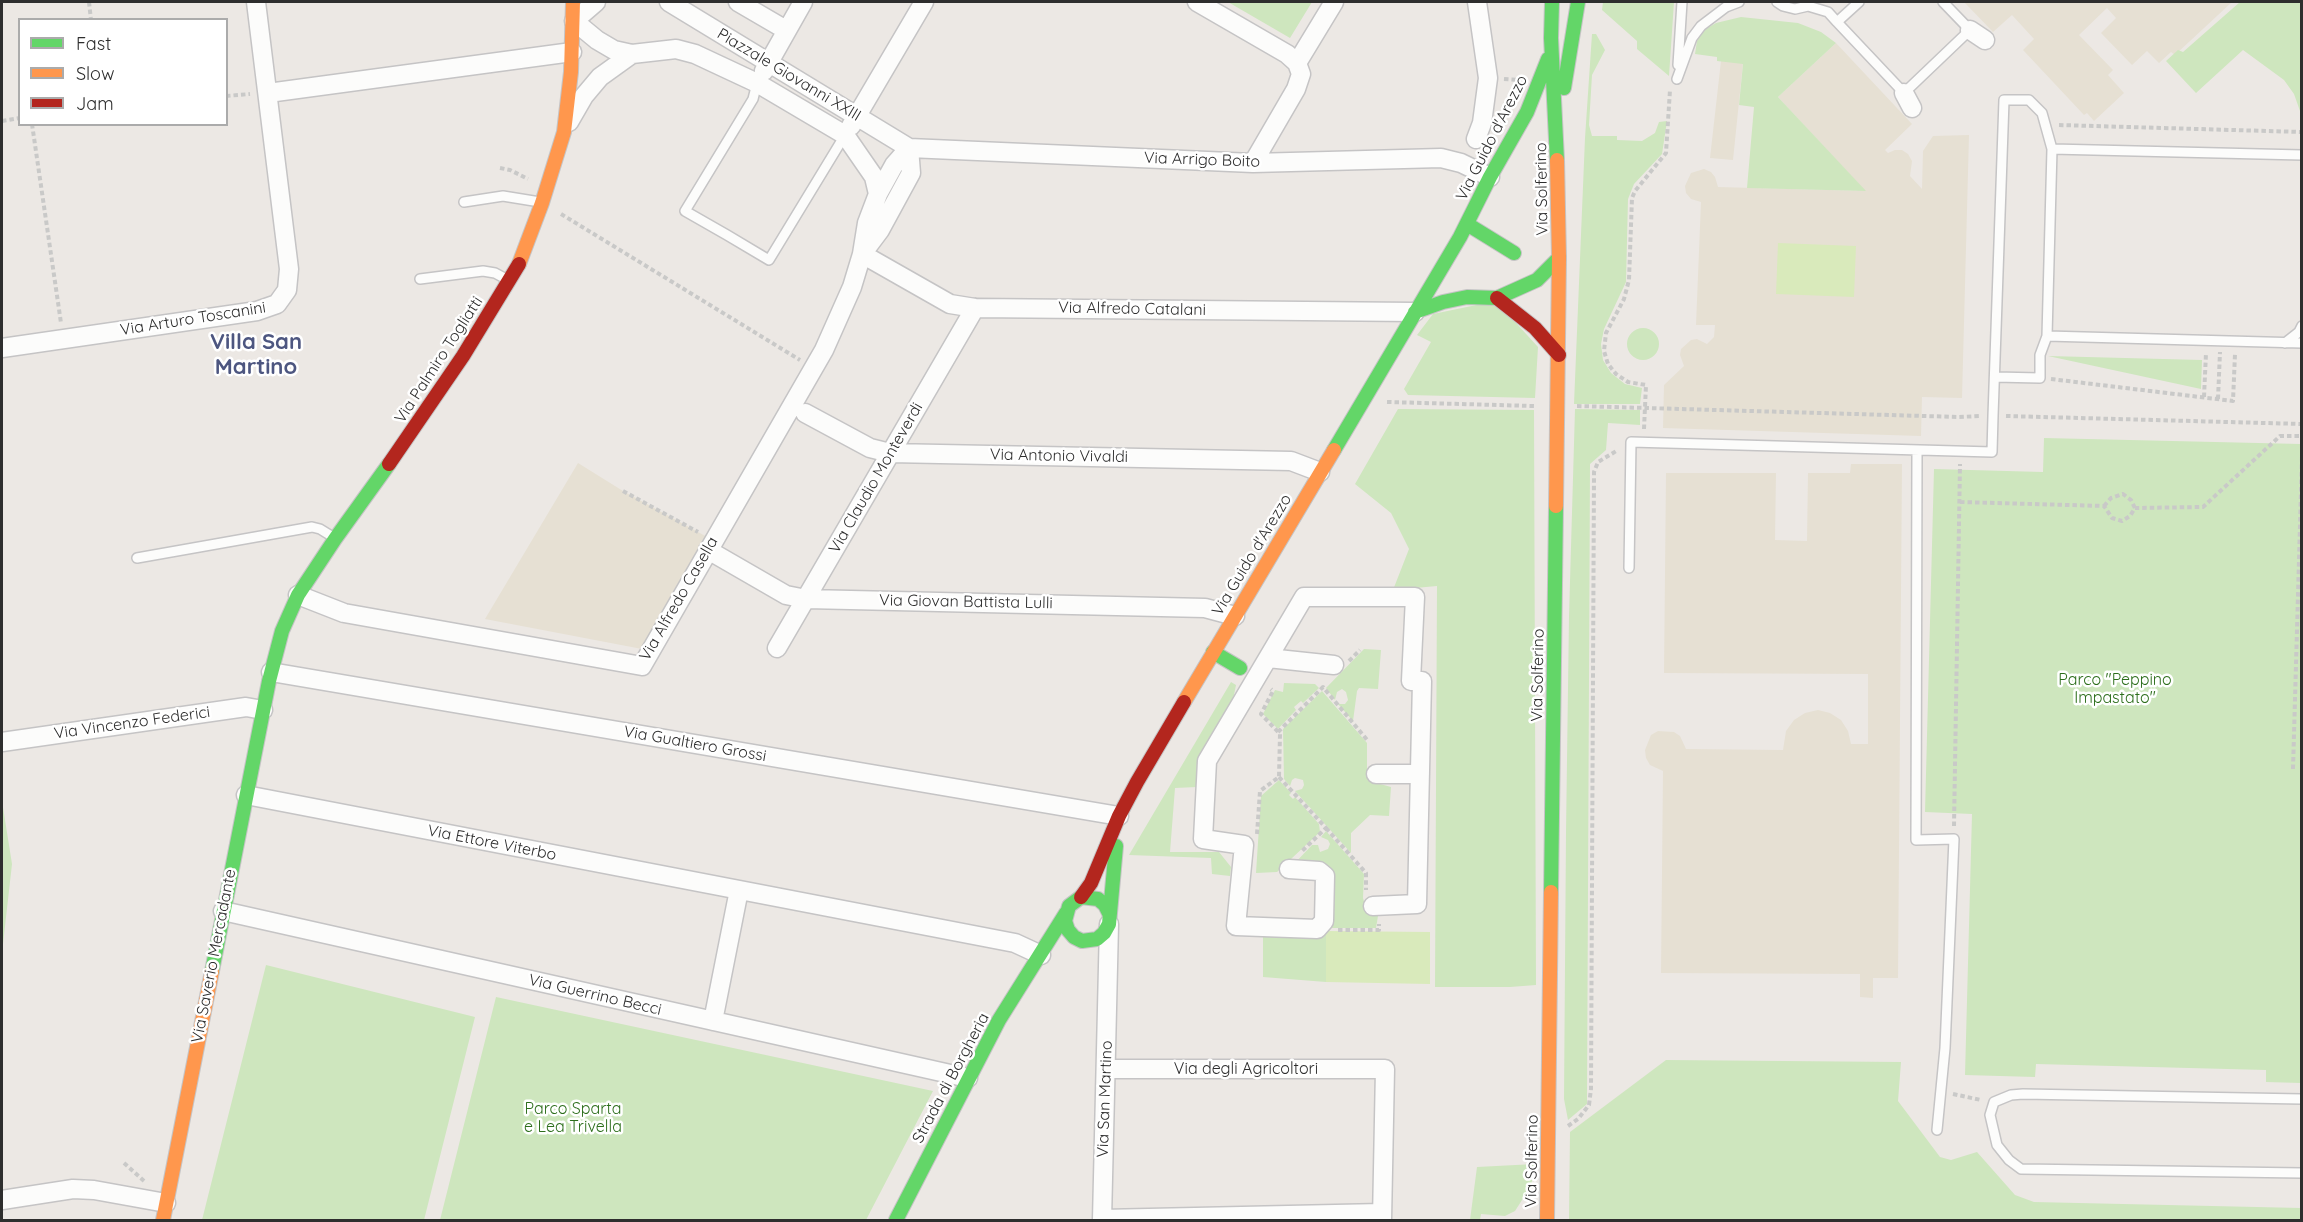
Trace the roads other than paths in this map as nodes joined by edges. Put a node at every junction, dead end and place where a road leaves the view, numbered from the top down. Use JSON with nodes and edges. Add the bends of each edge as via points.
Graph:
{"nodes":[{"id":1,"x":256,"y":2,"type":"edge"},
{"id":2,"x":573,"y":2,"type":"edge"},
{"id":3,"x":596,"y":2,"type":"edge"},
{"id":4,"x":669,"y":2,"type":"edge"},
{"id":5,"x":738,"y":2,"type":"edge"},
{"id":6,"x":802,"y":2,"type":"edge"},
{"id":7,"x":924,"y":2,"type":"edge"},
{"id":8,"x":1197,"y":2,"type":"edge"},
{"id":9,"x":1334,"y":2,"type":"edge"},
{"id":10,"x":1477,"y":2,"type":"edge"},
{"id":11,"x":1552,"y":2,"type":"edge"},
{"id":12,"x":1578,"y":2,"type":"edge"},
{"id":13,"x":1682,"y":2,"type":"edge"},
{"id":14,"x":1738,"y":2,"type":"edge"},
{"id":15,"x":1777,"y":2,"type":"edge"},
{"id":16,"x":1859,"y":2,"type":"edge"},
{"id":17,"x":1943,"y":2,"type":"edge"},
{"id":18,"x":1811,"y":4,"type":"edge"},
{"id":19,"x":574,"y":21,"type":"junction"},
{"id":20,"x":1837,"y":22,"type":"junction"},
{"id":21,"x":786,"y":30,"type":"junction"},
{"id":22,"x":1551,"y":38,"type":"junction"},
{"id":23,"x":572,"y":52,"type":"junction"},
{"id":24,"x":632,"y":54,"type":"junction"},
{"id":25,"x":769,"y":62,"type":"junction"},
{"id":26,"x":1297,"y":63,"type":"junction"},
{"id":27,"x":757,"y":83,"type":"junction"},
{"id":28,"x":268,"y":93,"type":"junction"},
{"id":29,"x":856,"y":116,"type":"junction"},
{"id":30,"x":1557,"y":129,"type":"junction"},
{"id":31,"x":564,"y":132,"type":"junction"},
{"id":32,"x":845,"y":135,"type":"junction"},
{"id":33,"x":1476,"y":139,"type":"dead end"},
{"id":34,"x":909,"y":148,"type":"junction"},
{"id":35,"x":2052,"y":149,"type":"junction"},
{"id":36,"x":2301,"y":157,"type":"edge"},
{"id":37,"x":1253,"y":163,"type":"junction"},
{"id":38,"x":1490,"y":177,"type":"junction"},
{"id":39,"x":878,"y":194,"type":"junction"},
{"id":40,"x":464,"y":202,"type":"dead end"},
{"id":41,"x":542,"y":203,"type":"junction"},
{"id":42,"x":1467,"y":224,"type":"junction"},
{"id":43,"x":1514,"y":253,"type":"dead end"},
{"id":44,"x":862,"y":254,"type":"junction"},
{"id":45,"x":1559,"y":258,"type":"junction"},
{"id":46,"x":420,"y":279,"type":"dead end"},
{"id":47,"x":509,"y":280,"type":"junction"},
{"id":48,"x":1497,"y":298,"type":"junction"},
{"id":49,"x":975,"y":308,"type":"junction"},
{"id":50,"x":1415,"y":312,"type":"junction"},
{"id":51,"x":2301,"y":326,"type":"edge"},
{"id":52,"x":2047,"y":336,"type":"junction"},
{"id":53,"x":2285,"y":343,"type":"junction"},
{"id":54,"x":2301,"y":343,"type":"edge"},
{"id":55,"x":2,"y":348,"type":"edge"},
{"id":56,"x":1559,"y":356,"type":"junction"},
{"id":57,"x":1995,"y":377,"type":"junction"},
{"id":58,"x":805,"y":413,"type":"dead end"},
{"id":59,"x":1917,"y":450,"type":"junction"},
{"id":60,"x":890,"y":453,"type":"junction"},
{"id":61,"x":1320,"y":472,"type":"junction"},
{"id":62,"x":335,"y":539,"type":"junction"},
{"id":63,"x":708,"y":550,"type":"junction"},
{"id":64,"x":137,"y":558,"type":"dead end"},
{"id":65,"x":1629,"y":568,"type":"dead end"},
{"id":66,"x":298,"y":595,"type":"junction"},
{"id":67,"x":806,"y":599,"type":"junction"},
{"id":68,"x":1234,"y":615,"type":"junction"},
{"id":69,"x":777,"y":648,"type":"dead end"},
{"id":70,"x":1213,"y":652,"type":"junction"},
{"id":71,"x":1268,"y":658,"type":"junction"},
{"id":72,"x":1334,"y":665,"type":"dead end"},
{"id":73,"x":1239,"y":668,"type":"joint"},
{"id":74,"x":271,"y":672,"type":"junction"},
{"id":75,"x":1255,"y":681,"type":"junction"},
{"id":76,"x":263,"y":710,"type":"junction"},
{"id":77,"x":2,"y":742,"type":"edge"},
{"id":78,"x":1376,"y":774,"type":"dead end"},
{"id":79,"x":1420,"y":774,"type":"junction"},
{"id":80,"x":246,"y":795,"type":"junction"},
{"id":81,"x":1119,"y":816,"type":"junction"},
{"id":82,"x":1292,"y":864,"type":"road end"},
{"id":83,"x":739,"y":890,"type":"junction"},
{"id":84,"x":1081,"y":897,"type":"junction"},
{"id":85,"x":1376,"y":906,"type":"road end"},
{"id":86,"x":223,"y":911,"type":"junction"},
{"id":87,"x":1066,"y":913,"type":"junction"},
{"id":88,"x":1109,"y":918,"type":"junction"},
{"id":89,"x":1085,"y":941,"type":"junction"},
{"id":90,"x":1041,"y":955,"type":"junction"},
{"id":91,"x":1108,"y":978,"type":"junction"},
{"id":92,"x":713,"y":1021,"type":"junction"},
{"id":93,"x":1107,"y":1069,"type":"junction"},
{"id":94,"x":968,"y":1078,"type":"junction"},
{"id":95,"x":2301,"y":1100,"type":"edge"},
{"id":96,"x":1937,"y":1130,"type":"dead end"},
{"id":97,"x":2301,"y":1173,"type":"edge"},
{"id":98,"x":2,"y":1200,"type":"edge"},
{"id":99,"x":165,"y":1212,"type":"edge"},
{"id":100,"x":1382,"y":1217,"type":"edge"},
{"id":101,"x":1102,"y":1220,"type":"edge"},
{"id":102,"x":896,"y":1221,"type":"edge"},
{"id":103,"x":1547,"y":1221,"type":"edge"}],
"edges":[{"from":1,"to":28,"type":"street","name":"Via Arturo Toscanini"},
{"from":2,"to":19,"type":"street","name":"Via Palmiro Togliatti"},
{"from":3,"to":19,"type":"street"},
{"from":4,"to":25,"type":"street","name":"Piazzale Giovanni XXIII"},
{"from":5,"to":21,"type":"street"},
{"from":6,"to":21,"type":"street"},
{"from":7,"to":29,"type":"street"},
{"from":8,"to":26,"type":"street"},
{"from":9,"to":26,"type":"street"},
{"from":10,"to":33,"type":"street","via":[[1488,78]]},
{"from":11,"to":22,"type":"street","name":"Via Solferino"},
{"from":12,"to":30,"type":"street","name":"Via Solferino"},
{"from":13,"to":14,"type":"lane","via":[[1677,79],[1692,38],[1701,26]]},
{"from":15,"to":18,"type":"lane","via":[[1795,9]]},
{"from":16,"to":20,"type":"lane"},
{"from":17,"to":20,"type":"lane","via":[[1978,35],[1908,101]]},
{"from":18,"to":20,"type":"lane"},
{"from":19,"to":23,"type":"street","name":"Via Palmiro Togliatti"},
{"from":19,"to":24,"type":"street","name":"Piazzale Giovanni XXIII","via":[[614,50]]},
{"from":21,"to":25,"type":"street"},
{"from":22,"to":30,"type":"street","name":"Via Solferino"},
{"from":22,"to":38,"type":"street","name":"Via Guido d'Arezzo","via":[[1537,91]]},
{"from":23,"to":28,"type":"street"},
{"from":23,"to":31,"type":"street","name":"Via Palmiro Togliatti"},
{"from":24,"to":27,"type":"street","name":"Piazzale Giovanni XXIII","via":[[676,49]]},
{"from":24,"to":31,"type":"street","name":"Piazzale Giovanni XXIII","via":[[600,77]]},
{"from":25,"to":27,"type":"street"},
{"from":25,"to":29,"type":"street","name":"Piazzale Giovanni XXIII"},
{"from":26,"to":37,"type":"street","via":[[1301,74],[1296,89]]},
{"from":27,"to":32,"type":"street","name":"Piazzale Giovanni XXIII"},
{"from":27,"to":32,"type":"lane","via":[[753,99],[685,211],[727,236],[769,260]]},
{"from":28,"to":55,"type":"street","name":"Via Arturo Toscanini","via":[[289,269],[287,290],[277,304],[257,311]]},
{"from":29,"to":32,"type":"street"},
{"from":29,"to":34,"type":"street","name":"Piazzale Giovanni XXIII"},
{"from":30,"to":45,"type":"street","name":"Via Solferino"},
{"from":31,"to":41,"type":"street","name":"Via Palmiro Togliatti"},
{"from":32,"to":39,"type":"street","name":"Piazzale Giovanni XXIII","via":[[874,177]]},
{"from":34,"to":37,"type":"street","name":"Via Arrigo Boito"},
{"from":34,"to":39,"type":"street","name":"Via Alfredo Casella"},
{"from":34,"to":44,"type":"street","name":"Via Alfredo Casella","via":[[911,173]]},
{"from":35,"to":36,"type":"lane"},
{"from":35,"to":52,"type":"lane"},
{"from":35,"to":57,"type":"lane","via":[[2042,113],[2029,100],[2004,100]]},
{"from":37,"to":38,"type":"street","name":"Via Arrigo Boito","via":[[1441,158]]},
{"from":38,"to":42,"type":"street","name":"Via Guido d'Arezzo"},
{"from":39,"to":44,"type":"street","name":"Via Alfredo Casella","via":[[867,223]]},
{"from":40,"to":41,"type":"lane","via":[[503,196]]},
{"from":41,"to":47,"type":"street","name":"Via Palmiro Togliatti","via":[[521,260]]},
{"from":42,"to":43,"type":"street"},
{"from":42,"to":50,"type":"street","name":"Via Guido d'Arezzo"},
{"from":44,"to":49,"type":"street","name":"Via Alfredo Catalani","via":[[950,304]]},
{"from":44,"to":63,"type":"street","name":"Via Alfredo Casella","via":[[824,350]]},
{"from":45,"to":48,"type":"street","via":[[1537,280]]},
{"from":45,"to":56,"type":"street","name":"Via Solferino"},
{"from":46,"to":47,"type":"lane","via":[[483,271]]},
{"from":47,"to":62,"type":"street","name":"Via Palmiro Togliatti","via":[[414,431]]},
{"from":48,"to":50,"type":"street","via":[[1467,297]]},
{"from":48,"to":56,"type":"street","via":[[1535,328]]},
{"from":49,"to":50,"type":"street","name":"Via Alfredo Catalani"},
{"from":49,"to":60,"type":"street","name":"Via Claudio Monteverdi"},
{"from":50,"to":61,"type":"street","name":"Via Guido d'Arezzo"},
{"from":51,"to":53,"type":"lane"},
{"from":52,"to":53,"type":"lane"},
{"from":52,"to":57,"type":"lane","via":[[2040,356],[2040,378]]},
{"from":53,"to":54,"type":"lane"},
{"from":56,"to":103,"type":"street","name":"Via Solferino"},
{"from":57,"to":59,"type":"lane","via":[[1992,453]]},
{"from":58,"to":60,"type":"street","name":"Via Antonio Vivaldi","via":[[870,448]]},
{"from":59,"to":65,"type":"lane","via":[[1631,442]]},
{"from":59,"to":96,"type":"lane","via":[[1916,840],[1954,839],[1945,1048]]},
{"from":60,"to":61,"type":"street","name":"Via Antonio Vivaldi","via":[[1291,461]]},
{"from":60,"to":67,"type":"street","name":"Via Claudio Monteverdi"},
{"from":61,"to":68,"type":"street","name":"Via Guido d'Arezzo"},
{"from":62,"to":64,"type":"lane","via":[[312,527]]},
{"from":62,"to":66,"type":"street","name":"Via Palmiro Togliatti"},
{"from":63,"to":66,"type":"street","name":"Via Alfredo Casella","via":[[642,666],[344,613]]},
{"from":63,"to":67,"type":"street","name":"Via Giovan Battista Lulli","via":[[786,595]]},
{"from":66,"to":74,"type":"street","name":"Via Palmiro Togliatti","via":[[282,631]]},
{"from":67,"to":68,"type":"street","name":"Via Giovan Battista Lulli","via":[[1205,608]]},
{"from":67,"to":69,"type":"street","name":"Via Claudio Monteverdi"},
{"from":68,"to":70,"type":"street","name":"Via Guido d'Arezzo"},
{"from":70,"to":73,"type":"street"},
{"from":70,"to":81,"type":"street","name":"Via Guido d'Arezzo"},
{"from":71,"to":72,"type":"street"},
{"from":71,"to":75,"type":"street"},
{"from":71,"to":79,"type":"street","via":[[1304,597],[1415,597],[1411,681],[1422,681]]},
{"from":73,"to":75,"type":"street"},
{"from":74,"to":76,"type":"street","name":"Via Palmiro Togliatti"},
{"from":74,"to":81,"type":"street","name":"Via Gualtiero Grossi"},
{"from":75,"to":82,"type":"street","via":[[1207,761],[1203,839],[1244,844],[1236,926],[1317,929],[1324,921],[1325,876]]},
{"from":76,"to":77,"type":"street","name":"Via Vincenzo Federici","via":[[246,707]]},
{"from":76,"to":80,"type":"street","name":"Via Saverio Mercadante"},
{"from":78,"to":79,"type":"street"},
{"from":79,"to":85,"type":"street","via":[[1417,904]]},
{"from":80,"to":83,"type":"street","name":"Via Ettore Viterbo"},
{"from":80,"to":86,"type":"street","name":"Via Saverio Mercadante"},
{"from":81,"to":84,"type":"street","name":"Strada di Borgheria","via":[[1095,875]]},
{"from":81,"to":88,"type":"street"},
{"from":83,"to":90,"type":"street","name":"Via Ettore Viterbo","via":[[1015,943]]},
{"from":83,"to":92,"type":"street"},
{"from":84,"to":87,"type":"street","name":"Strada di Borgheria"},
{"from":84,"to":88,"type":"street","via":[[1098,899],[1105,905]]},
{"from":86,"to":92,"type":"street","name":"Via Guerrino Becci"},
{"from":86,"to":99,"type":"street","name":"Via Saverio Mercadante"},
{"from":87,"to":89,"type":"street","via":[[1068,930]]},
{"from":87,"to":90,"type":"street","name":"Strada di Borgheria"},
{"from":88,"to":89,"type":"street","via":[[1104,933]]},
{"from":88,"to":91,"type":"street","name":"Via San Martino"},
{"from":89,"to":90,"type":"street","via":[[1068,943]]},
{"from":89,"to":91,"type":"street","name":"Via San Martino","via":[[1098,953]]},
{"from":90,"to":94,"type":"street","name":"Strada di Borgheria"},
{"from":91,"to":93,"type":"street","name":"Via San Martino"},
{"from":92,"to":94,"type":"street","name":"Via Guerrino Becci"},
{"from":93,"to":100,"type":"street","name":"Via degli Agricoltori","via":[[1385,1069]]},
{"from":93,"to":101,"type":"street","name":"Via San Martino"},
{"from":94,"to":102,"type":"street","name":"Strada di Borgheria"},
{"from":95,"to":97,"type":"lane","via":[[2023,1094],[1994,1102],[1990,1115],[1997,1145],[2021,1169]]},
{"from":98,"to":99,"type":"street","name":"Via Saverio Mercadante","via":[[73,1189],[94,1190]]},
{"from":100,"to":101,"type":"street"}]}
